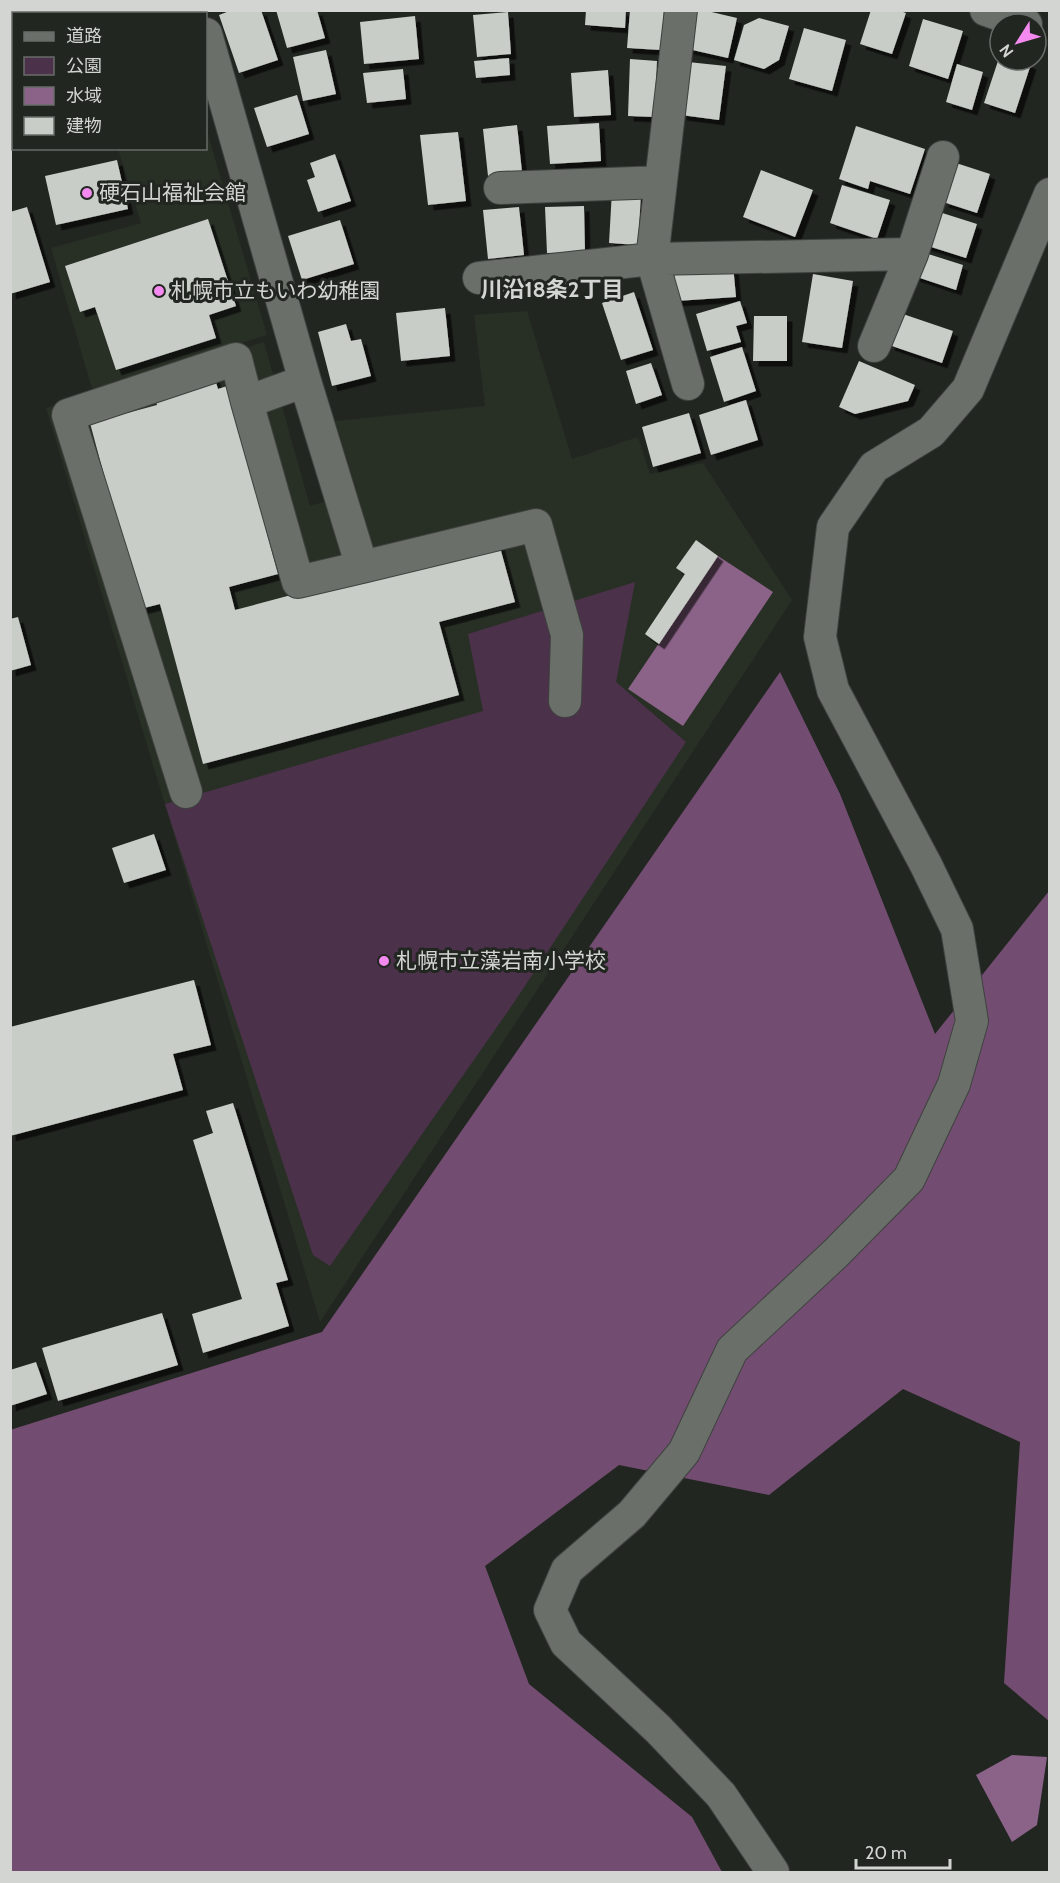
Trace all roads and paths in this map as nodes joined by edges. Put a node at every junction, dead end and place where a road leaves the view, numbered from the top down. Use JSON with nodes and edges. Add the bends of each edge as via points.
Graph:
{"nodes":[{"id":1,"x":681,"y":10,"type":"edge"},
{"id":2,"x":207,"y":38,"type":"edge"},
{"id":3,"x":943,"y":157,"type":"dead end"},
{"id":4,"x":661,"y":182,"type":"junction"},
{"id":5,"x":501,"y":188,"type":"dead end"},
{"id":6,"x":1050,"y":194,"type":"edge"},
{"id":7,"x":912,"y":254,"type":"junction"},
{"id":8,"x":652,"y":259,"type":"junction"},
{"id":9,"x":479,"y":278,"type":"dead end"},
{"id":10,"x":874,"y":346,"type":"dead end"},
{"id":11,"x":305,"y":381,"type":"junction"},
{"id":12,"x":688,"y":384,"type":"dead end"},
{"id":13,"x":247,"y":402,"type":"junction"},
{"id":14,"x":362,"y":567,"type":"junction"},
{"id":15,"x":565,"y":701,"type":"dead end"},
{"id":16,"x":186,"y":792,"type":"dead end"},
{"id":17,"x":773,"y":1872,"type":"edge"}],
"edges":[{"from":1,"to":4,"type":"street"},
{"from":2,"to":11,"type":"street"},
{"from":3,"to":7,"type":"street"},
{"from":4,"to":5,"type":"street"},
{"from":4,"to":8,"type":"street"},
{"from":6,"to":17,"type":"street","via":[[968,389],[931,432],[874,467],[833,527],[820,637],[833,690],[957,929],[972,1021],[954,1084],[909,1179],[732,1350],[684,1452],[632,1514],[567,1570],[549,1610],[566,1643],[658,1729],[721,1795]]},
{"from":7,"to":8,"type":"street"},
{"from":7,"to":10,"type":"street"},
{"from":8,"to":9,"type":"street"},
{"from":8,"to":12,"type":"street"},
{"from":11,"to":13,"type":"street"},
{"from":11,"to":14,"type":"street"},
{"from":13,"to":14,"type":"street","via":[[298,582]]},
{"from":13,"to":16,"type":"street","via":[[236,359],[68,415]]},
{"from":14,"to":15,"type":"street","via":[[536,525],[567,635]]}]}
